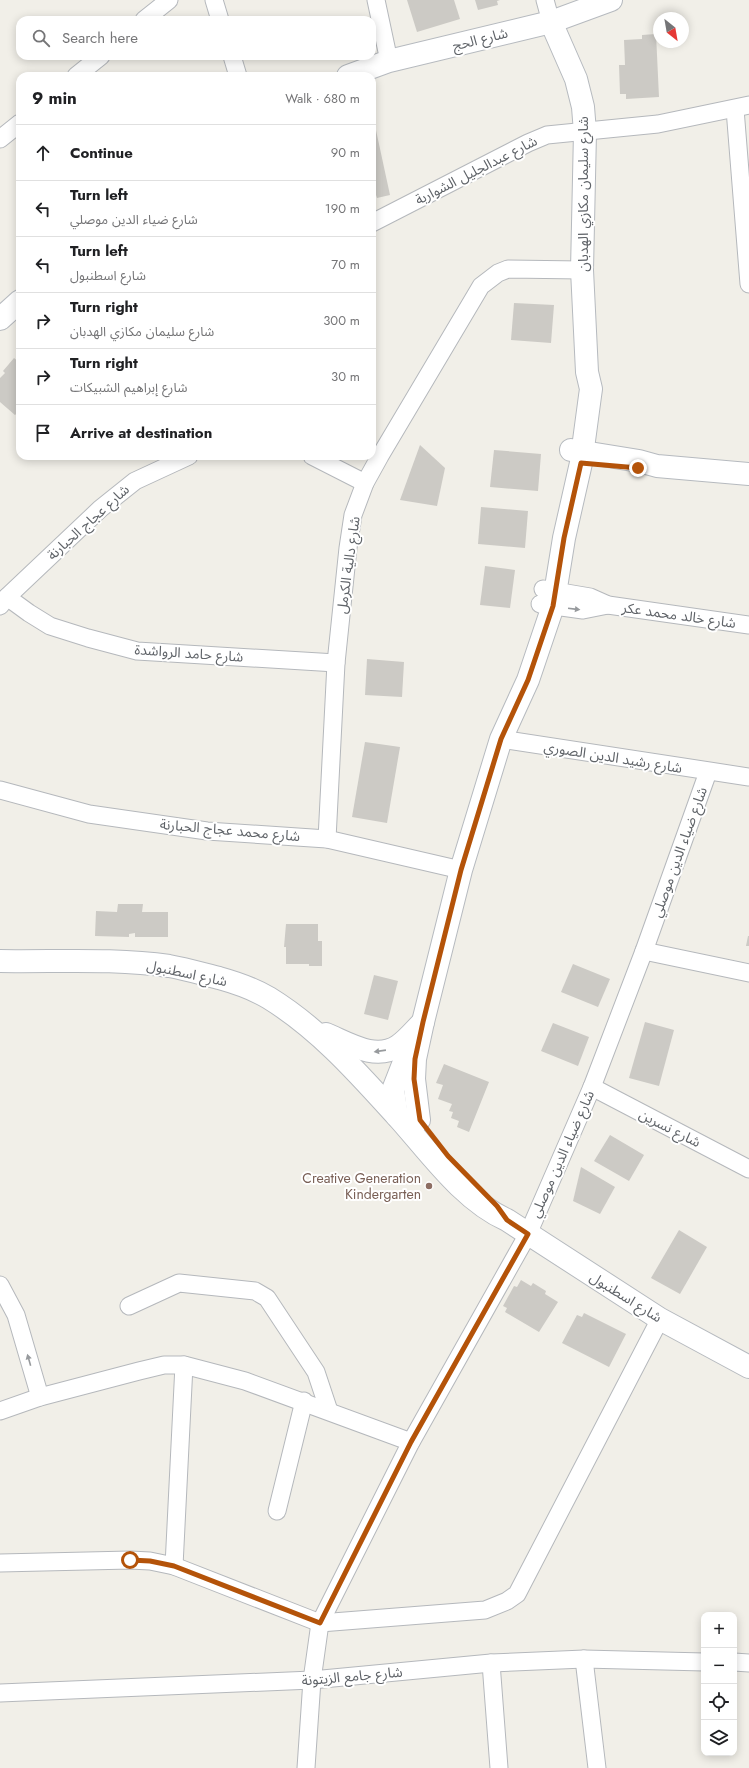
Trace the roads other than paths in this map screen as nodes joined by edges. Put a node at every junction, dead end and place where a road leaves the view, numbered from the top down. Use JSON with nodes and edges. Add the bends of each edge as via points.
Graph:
{"nodes":[{"id":1,"x":168,"y":0,"type":"edge"},
{"id":2,"x":214,"y":0,"type":"edge"},
{"id":3,"x":376,"y":0,"type":"edge"},
{"id":4,"x":545,"y":0,"type":"edge"},
{"id":5,"x":611,"y":0,"type":"edge"},
{"id":6,"x":149,"y":16,"type":"edge"},
{"id":7,"x":219,"y":16,"type":"edge"},
{"id":8,"x":551,"y":22,"type":"junction"},
{"id":9,"x":96,"y":60,"type":"edge"},
{"id":10,"x":233,"y":60,"type":"edge"},
{"id":11,"x":389,"y":61,"type":"junction"},
{"id":12,"x":81,"y":72,"type":"edge"},
{"id":13,"x":237,"y":72,"type":"edge"},
{"id":14,"x":359,"y":72,"type":"edge"},
{"id":15,"x":742,"y":107,"type":"edge"},
{"id":16,"x":16,"y":125,"type":"edge"},
{"id":17,"x":585,"y":132,"type":"junction"},
{"id":18,"x":0,"y":139,"type":"edge"},
{"id":19,"x":376,"y":221,"type":"edge"},
{"id":20,"x":582,"y":270,"type":"junction"},
{"id":21,"x":749,"y":284,"type":"edge"},
{"id":22,"x":576,"y":456,"type":"junction"},
{"id":23,"x":180,"y":460,"type":"edge"},
{"id":24,"x":320,"y":460,"type":"edge"},
{"id":25,"x":749,"y":474,"type":"edge"},
{"id":26,"x":365,"y":483,"type":"junction"},
{"id":27,"x":548,"y":597,"type":"junction"},
{"id":28,"x":3,"y":602,"type":"edge"},
{"id":29,"x":749,"y":626,"type":"edge"},
{"id":30,"x":336,"y":663,"type":"junction"},
{"id":31,"x":501,"y":739,"type":"junction"},
{"id":32,"x":708,"y":772,"type":"junction"},
{"id":33,"x":749,"y":777,"type":"edge"},
{"id":34,"x":0,"y":790,"type":"edge"},
{"id":35,"x":328,"y":839,"type":"junction"},
{"id":36,"x":461,"y":870,"type":"junction"},
{"id":37,"x":644,"y":951,"type":"junction"},
{"id":38,"x":0,"y":961,"type":"edge"},
{"id":39,"x":749,"y":973,"type":"edge"},
{"id":40,"x":423,"y":1022,"type":"junction"},
{"id":41,"x":313,"y":1030,"type":"junction"},
{"id":42,"x":592,"y":1088,"type":"junction"},
{"id":43,"x":392,"y":1090,"type":"junction"},
{"id":44,"x":397,"y":1116,"type":"junction"},
{"id":45,"x":420,"y":1120,"type":"junction"},
{"id":46,"x":749,"y":1169,"type":"edge"},
{"id":47,"x":507,"y":1220,"type":"junction"},
{"id":48,"x":528,"y":1234,"type":"junction"},
{"id":49,"x":0,"y":1285,"type":"edge"},
{"id":50,"x":129,"y":1306,"type":"dead end"},
{"id":51,"x":660,"y":1319,"type":"junction"},
{"id":52,"x":184,"y":1365,"type":"junction"},
{"id":53,"x":749,"y":1366,"type":"edge"},
{"id":54,"x":40,"y":1397,"type":"junction"},
{"id":55,"x":304,"y":1401,"type":"junction"},
{"id":56,"x":0,"y":1410,"type":"edge"},
{"id":57,"x":329,"y":1411,"type":"junction"},
{"id":58,"x":411,"y":1442,"type":"junction"},
{"id":59,"x":277,"y":1511,"type":"dead end"},
{"id":60,"x":0,"y":1563,"type":"edge"},
{"id":61,"x":174,"y":1566,"type":"junction"},
{"id":62,"x":320,"y":1623,"type":"junction"},
{"id":63,"x":584,"y":1659,"type":"junction"},
{"id":64,"x":701,"y":1662,"type":"edge"},
{"id":65,"x":737,"y":1662,"type":"edge"},
{"id":66,"x":491,"y":1663,"type":"junction"},
{"id":67,"x":749,"y":1663,"type":"edge"},
{"id":68,"x":312,"y":1680,"type":"junction"},
{"id":69,"x":0,"y":1693,"type":"edge"},
{"id":70,"x":306,"y":1768,"type":"edge"},
{"id":71,"x":499,"y":1768,"type":"edge"},
{"id":72,"x":597,"y":1768,"type":"edge"}],
"edges":[{"from":1,"to":6,"type":"street"},
{"from":2,"to":7,"type":"street"},
{"from":3,"to":11,"type":"street"},
{"from":4,"to":8,"type":"street"},
{"from":5,"to":8,"type":"street","name":"شارع الحج"},
{"from":8,"to":11,"type":"street","name":"شارع الحج"},
{"from":8,"to":17,"type":"street","name":"شارع سليمان مكازي الهدبان","via":[[576,79],[583,107]]},
{"from":9,"to":12,"type":"street"},
{"from":10,"to":13,"type":"street"},
{"from":11,"to":14,"type":"street","name":"شارع الحج"},
{"from":15,"to":17,"type":"street","name":"شارع عبدالجليل الشواربة","via":[[658,124]]},
{"from":15,"to":21,"type":"street"},
{"from":16,"to":18,"type":"street"},
{"from":17,"to":19,"type":"street","name":"شارع عبدالجليل الشواربة","via":[[547,135],[528,143]]},
{"from":17,"to":20,"type":"street","name":"شارع سليمان مكازي الهدبان"},
{"from":20,"to":22,"type":"street","name":"شارع سليمان مكازي الهدبان","via":[[587,372],[577,394]]},
{"from":20,"to":26,"type":"street","name":"شارع دالية الكرمل","via":[[508,269],[485,283]]},
{"from":22,"to":25,"type":"street","via":[[638,460],[657,466]]},
{"from":22,"to":27,"type":"street","name":"شارع سليمان مكازي الهدبان"},
{"from":23,"to":28,"type":"street","name":"شارع عجاج الحبارنة","via":[[135,481],[100,509]]},
{"from":24,"to":26,"type":"street"},
{"from":26,"to":30,"type":"street","name":"شارع دالية الكرمل","via":[[353,515]]},
{"from":27,"to":29,"type":"street","name":"شارع خالد محمد عكر","via":[[583,610],[608,605]]},
{"from":27,"to":31,"type":"street","name":"شارع سليمان مكازي الهدبان","via":[[520,679],[518,700]]},
{"from":28,"to":30,"type":"street","name":"شارع حامد الرواشدة","via":[[29,613],[50,626],[137,651]]},
{"from":30,"to":35,"type":"street","name":"شارع دالية الكرمل"},
{"from":31,"to":32,"type":"street","name":"شارع رشيد الدين الصوري"},
{"from":31,"to":36,"type":"street","name":"شارع سليمان مكازي الهدبان"},
{"from":32,"to":33,"type":"street","name":"شارع رشيد الدين الصوري"},
{"from":32,"to":37,"type":"street","name":"شارع ضياء الدين موصلي"},
{"from":34,"to":35,"type":"street","name":"شارع محمد عجاج الحبارنة","via":[[89,814],[207,831]]},
{"from":35,"to":36,"type":"street","name":"شارع محمد عجاج الحبارنة"},
{"from":36,"to":40,"type":"street","name":"شارع سليمان مكازي الهدبان"},
{"from":37,"to":39,"type":"street"},
{"from":37,"to":42,"type":"street","name":"شارع ضياء الدين موصلي"},
{"from":38,"to":41,"type":"street","name":"شارع اسطنبول","via":[[140,963],[198,972],[253,989]]},
{"from":40,"to":41,"type":"street","one_way":true,"via":[[398,1046],[382,1052],[370,1052]]},
{"from":40,"to":43,"type":"street","name":"شارع سليمان مكازي الهدبان","via":[[406,1054]]},
{"from":40,"to":45,"type":"street","name":"شارع سليمان مكازي الهدبان","via":[[415,1059],[414,1079]]},
{"from":41,"to":43,"type":"street","name":"شارع اسطنبول","via":[[365,1063]]},
{"from":41,"to":44,"type":"street","name":"شارع اسطنبول","via":[[357,1071]]},
{"from":42,"to":46,"type":"street","name":"شارع نسرين"},
{"from":42,"to":48,"type":"street","name":"شارع ضياء الدين موصلي"},
{"from":43,"to":44,"type":"street"},
{"from":43,"to":45,"type":"street","name":"شارع اسطنبول"},
{"from":44,"to":47,"type":"street","name":"شارع اسطنبول","via":[[459,1185],[485,1208]]},
{"from":45,"to":47,"type":"street","name":"شارع اسطنبول","via":[[448,1156],[497,1206]]},
{"from":47,"to":48,"type":"street","name":"شارع اسطنبول"},
{"from":48,"to":51,"type":"street","name":"شارع اسطنبول"},
{"from":48,"to":58,"type":"street","name":"شارع ضياء الدين موصلي"},
{"from":54,"to":49,"type":"street","one_way":true,"via":[[16,1315]]},
{"from":50,"to":57,"type":"street","via":[[179,1283],[255,1291],[267,1298],[316,1372]]},
{"from":51,"to":53,"type":"street","name":"شارع اسطنبول"},
{"from":51,"to":62,"type":"street","via":[[517,1594],[485,1610]]},
{"from":52,"to":54,"type":"street","via":[[164,1365]]},
{"from":52,"to":55,"type":"street","via":[[245,1381]]},
{"from":52,"to":61,"type":"street"},
{"from":54,"to":56,"type":"street"},
{"from":55,"to":57,"type":"street"},
{"from":55,"to":59,"type":"street"},
{"from":57,"to":58,"type":"street"},
{"from":58,"to":62,"type":"street","name":"شارع ضياء الدين موصلي"},
{"from":60,"to":61,"type":"street","via":[[130,1560]]},
{"from":61,"to":62,"type":"street"},
{"from":62,"to":68,"type":"street","name":"شارع ضياء الدين موصلي"},
{"from":63,"to":64,"type":"street","name":"شارع جامع الزيتونة"},
{"from":63,"to":66,"type":"street","name":"شارع جامع الزيتونة"},
{"from":63,"to":72,"type":"street"},
{"from":65,"to":67,"type":"street"},
{"from":66,"to":68,"type":"street","name":"شارع جامع الزيتونة"},
{"from":66,"to":71,"type":"street"},
{"from":68,"to":69,"type":"street","name":"شارع جامع الزيتونة"},
{"from":68,"to":70,"type":"street","name":"شارع ضياء الدين موصلي"}]}
